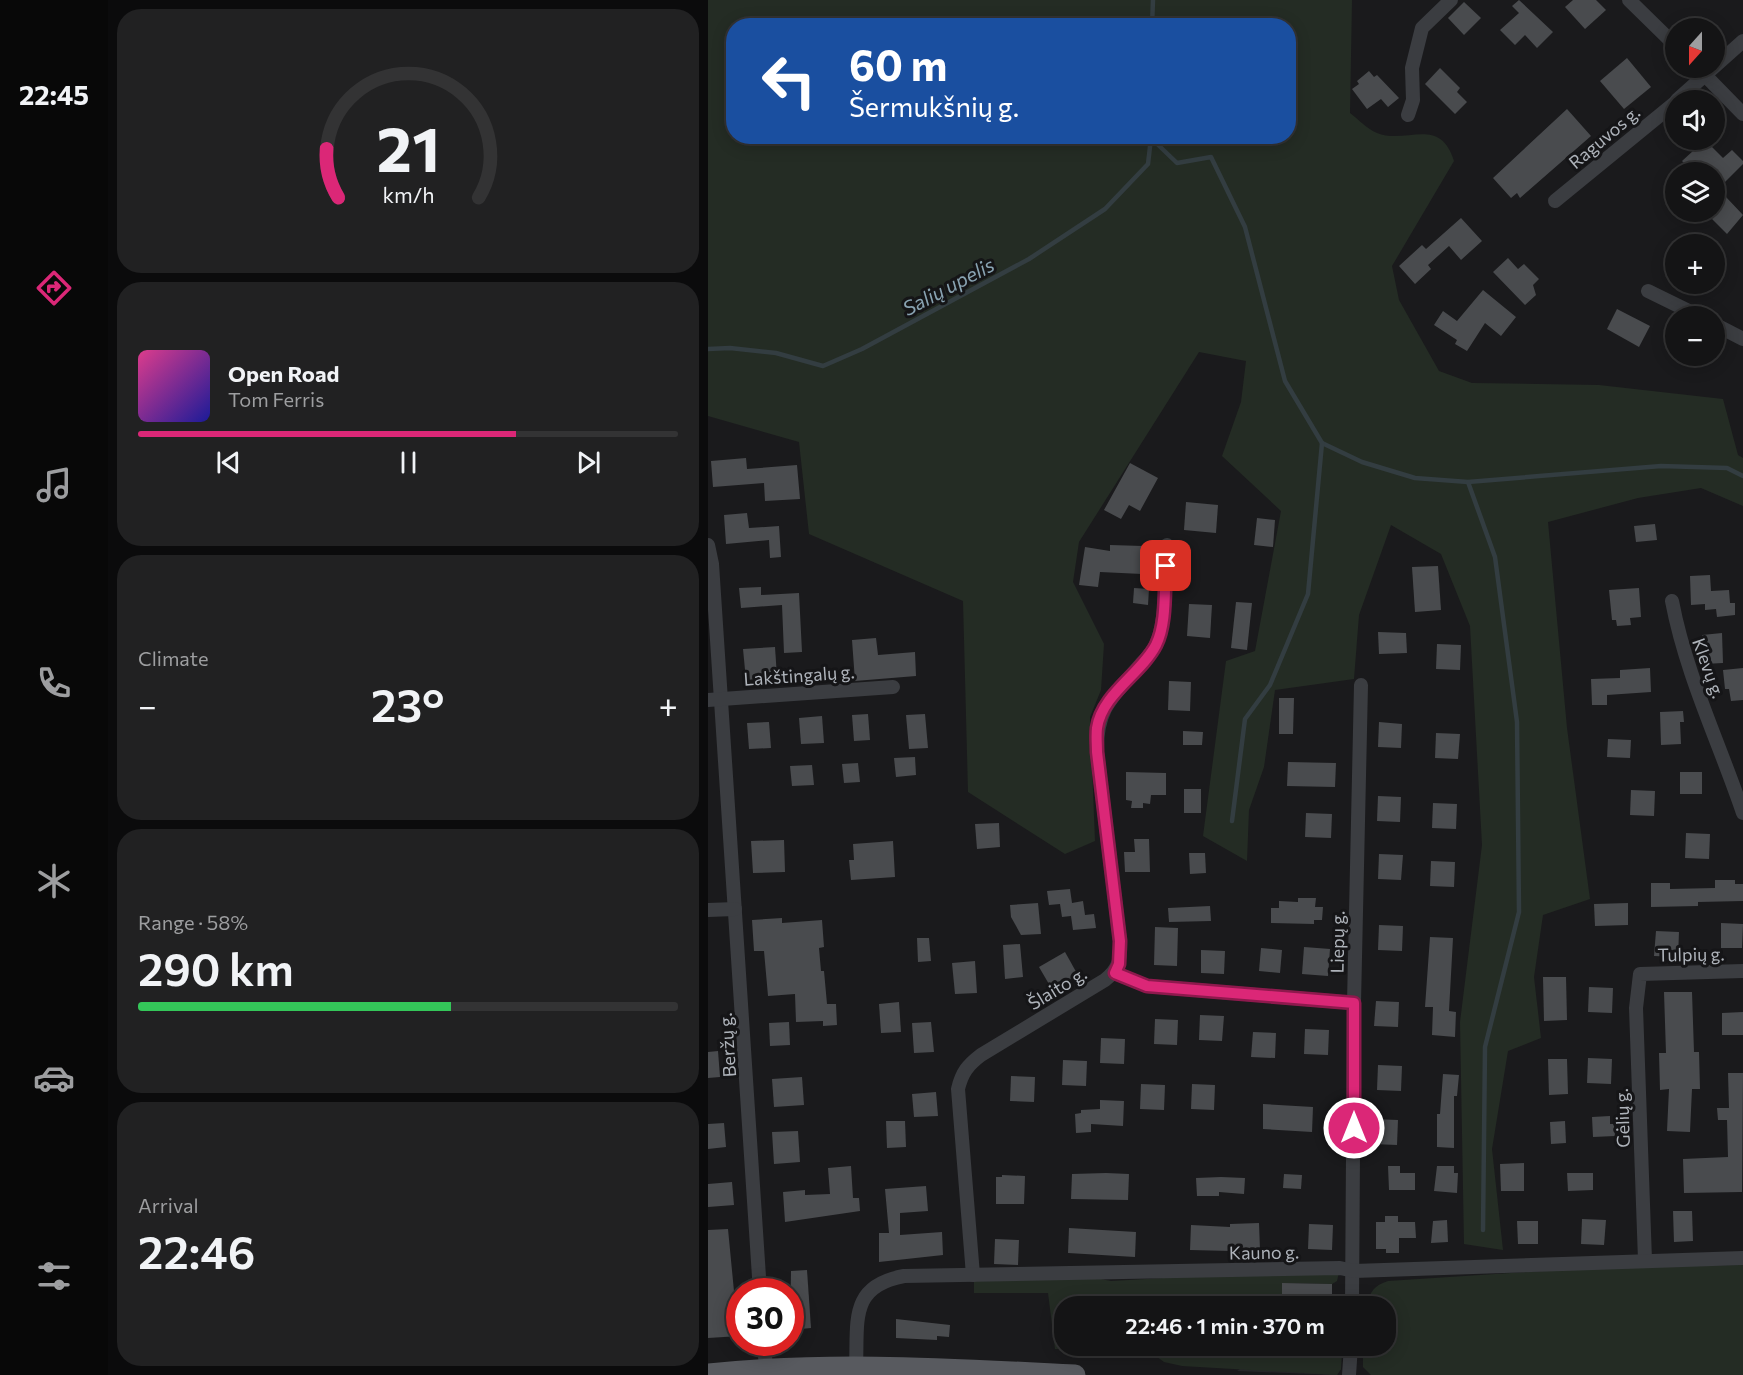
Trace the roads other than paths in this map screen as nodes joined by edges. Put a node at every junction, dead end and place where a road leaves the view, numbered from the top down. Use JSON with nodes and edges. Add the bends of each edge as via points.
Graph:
{"nodes":[{"id":1,"x":1451,"y":0,"type":"edge"},
{"id":2,"x":1629,"y":0,"type":"edge"},
{"id":3,"x":1665,"y":35,"type":"edge"},
{"id":4,"x":1743,"y":41,"type":"edge"},
{"id":5,"x":1725,"y":55,"type":"edge"},
{"id":6,"x":1697,"y":78,"type":"edge"},
{"id":7,"x":1708,"y":78,"type":"edge"},
{"id":8,"x":1686,"y":90,"type":"edge"},
{"id":9,"x":1665,"y":110,"type":"edge"},
{"id":10,"x":1743,"y":114,"type":"edge"},
{"id":11,"x":1408,"y":116,"type":"dead end"},
{"id":12,"x":1556,"y":201,"type":"dead end"},
{"id":13,"x":1648,"y":291,"type":"dead end"},
{"id":14,"x":1679,"y":306,"type":"edge"},
{"id":15,"x":1725,"y":330,"type":"edge"},
{"id":16,"x":1743,"y":339,"type":"edge"},
{"id":17,"x":1167,"y":545,"type":"dead end"},
{"id":18,"x":708,"y":546,"type":"edge"},
{"id":19,"x":1672,"y":601,"type":"dead end"},
{"id":20,"x":1361,"y":685,"type":"dead end"},
{"id":21,"x":893,"y":687,"type":"dead end"},
{"id":22,"x":715,"y":699,"type":"edge"},
{"id":23,"x":1743,"y":813,"type":"edge"},
{"id":24,"x":735,"y":909,"type":"junction"},
{"id":25,"x":708,"y":910,"type":"edge"},
{"id":26,"x":1743,"y":971,"type":"edge"},
{"id":27,"x":1115,"y":973,"type":"junction"},
{"id":28,"x":1640,"y":974,"type":"joint"},
{"id":29,"x":1354,"y":1003,"type":"junction"},
{"id":30,"x":1743,"y":1258,"type":"edge"},
{"id":31,"x":1645,"y":1260,"type":"junction"},
{"id":32,"x":1354,"y":1271,"type":"junction"},
{"id":33,"x":973,"y":1275,"type":"junction"},
{"id":34,"x":759,"y":1278,"type":"edge"},
{"id":35,"x":1353,"y":1296,"type":"edge"},
{"id":36,"x":765,"y":1356,"type":"edge"},
{"id":37,"x":1350,"y":1356,"type":"edge"},
{"id":38,"x":856,"y":1367,"type":"junction"},
{"id":39,"x":766,"y":1369,"type":"junction"},
{"id":40,"x":708,"y":1374,"type":"edge"},
{"id":41,"x":1075,"y":1375,"type":"edge"},
{"id":42,"x":1349,"y":1375,"type":"edge"}],
"edges":[{"from":1,"to":11,"type":"street","via":[[1422,27],[1412,68],[1413,100]]},
{"from":2,"to":3,"type":"street"},
{"from":4,"to":5,"type":"street","name":"Raguvos g."},
{"from":6,"to":8,"type":"street","name":"Raguvos g."},
{"from":7,"to":10,"type":"street"},
{"from":9,"to":12,"type":"street","name":"Raguvos g."},
{"from":13,"to":14,"type":"street"},
{"from":15,"to":16,"type":"street"},
{"from":17,"to":27,"type":"street","name":"Šlaito g.","via":[[1157,643],[1111,700],[1097,729],[1120,941]]},
{"from":18,"to":22,"type":"street","name":"Beržų g.","via":[[712,564]]},
{"from":19,"to":23,"type":"street","name":"Klevų g.","via":[[1687,668]]},
{"from":20,"to":29,"type":"street","name":"Liepų g."},
{"from":21,"to":22,"type":"street","name":"Lakštingalų g."},
{"from":22,"to":24,"type":"street","name":"Beržų g."},
{"from":24,"to":25,"type":"street"},
{"from":24,"to":34,"type":"street","name":"Beržų g."},
{"from":26,"to":28,"type":"street","name":"Tulpių g."},
{"from":27,"to":29,"type":"street","via":[[1147,986]]},
{"from":27,"to":33,"type":"street","name":"Šlaito g.","via":[[981,1055],[963,1072],[958,1089]]},
{"from":28,"to":31,"type":"street","name":"Gėlių g.","via":[[1636,1008]]},
{"from":29,"to":32,"type":"street","name":"Liepų g."},
{"from":30,"to":31,"type":"street","name":"Kauno g."},
{"from":31,"to":32,"type":"street","name":"Kauno g."},
{"from":32,"to":33,"type":"street","name":"Kauno g.","via":[[1340,1268]]},
{"from":32,"to":35,"type":"street","name":"Liepų g."},
{"from":33,"to":38,"type":"street","name":"Kauno g.","via":[[904,1276],[873,1285],[860,1309]]},
{"from":36,"to":39,"type":"street"},
{"from":37,"to":42,"type":"street"},
{"from":38,"to":39,"type":"main road"},
{"from":38,"to":41,"type":"main road"},
{"from":39,"to":40,"type":"main road"}]}
